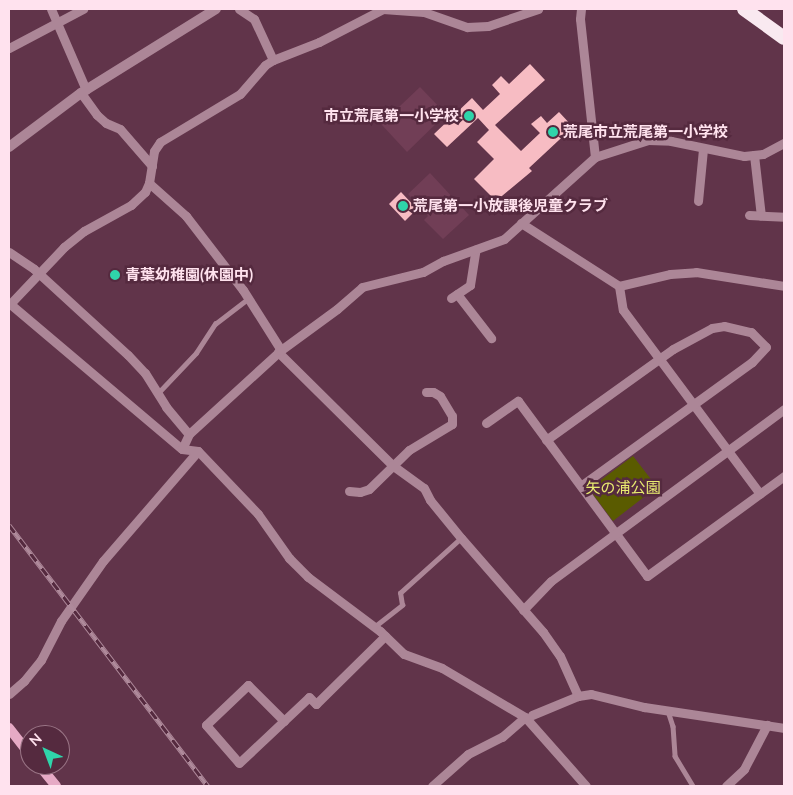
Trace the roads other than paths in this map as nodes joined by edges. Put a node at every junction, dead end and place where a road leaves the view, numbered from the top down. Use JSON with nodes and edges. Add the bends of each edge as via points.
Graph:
{"nodes":[{"id":1,"x":51,"y":9,"type":"edge"},
{"id":2,"x":83,"y":9,"type":"edge"},
{"id":3,"x":216,"y":9,"type":"edge"},
{"id":4,"x":239,"y":9,"type":"edge"},
{"id":5,"x":383,"y":9,"type":"edge"},
{"id":6,"x":538,"y":9,"type":"edge"},
{"id":7,"x":581,"y":9,"type":"edge"},
{"id":8,"x":744,"y":9,"type":"edge"},
{"id":9,"x":56,"y":22,"type":"junction"},
{"id":10,"x":784,"y":38,"type":"edge"},
{"id":11,"x":9,"y":48,"type":"edge"},
{"id":12,"x":273,"y":60,"type":"junction"},
{"id":13,"x":84,"y":92,"type":"junction"},
{"id":14,"x":784,"y":143,"type":"edge"},
{"id":15,"x":9,"y":147,"type":"edge"},
{"id":16,"x":703,"y":149,"type":"junction"},
{"id":17,"x":754,"y":155,"type":"junction"},
{"id":18,"x":595,"y":157,"type":"junction"},
{"id":19,"x":152,"y":166,"type":"junction"},
{"id":20,"x":149,"y":183,"type":"junction"},
{"id":21,"x":698,"y":201,"type":"dead end"},
{"id":22,"x":749,"y":215,"type":"dead end"},
{"id":23,"x":761,"y":216,"type":"junction"},
{"id":24,"x":784,"y":217,"type":"edge"},
{"id":25,"x":521,"y":223,"type":"junction"},
{"id":26,"x":476,"y":249,"type":"junction"},
{"id":27,"x":9,"y":252,"type":"edge"},
{"id":28,"x":39,"y":273,"type":"junction"},
{"id":29,"x":619,"y":286,"type":"junction"},
{"id":30,"x":784,"y":286,"type":"edge"},
{"id":31,"x":249,"y":298,"type":"junction"},
{"id":32,"x":9,"y":304,"type":"edge"},
{"id":33,"x":491,"y":338,"type":"dead end"},
{"id":34,"x":280,"y":351,"type":"junction"},
{"id":35,"x":660,"y":358,"type":"junction"},
{"id":36,"x":426,"y":392,"type":"dead end"},
{"id":37,"x":158,"y":393,"type":"junction"},
{"id":38,"x":694,"y":404,"type":"junction"},
{"id":39,"x":784,"y":408,"type":"edge"},
{"id":40,"x":486,"y":423,"type":"dead end"},
{"id":41,"x":189,"y":434,"type":"junction"},
{"id":42,"x":546,"y":440,"type":"junction"},
{"id":43,"x":182,"y":449,"type":"junction"},
{"id":44,"x":198,"y":450,"type":"junction"},
{"id":45,"x":727,"y":451,"type":"junction"},
{"id":46,"x":392,"y":465,"type":"junction"},
{"id":47,"x":784,"y":476,"type":"edge"},
{"id":48,"x":580,"y":486,"type":"junction"},
{"id":49,"x":349,"y":491,"type":"dead end"},
{"id":50,"x":760,"y":494,"type":"junction"},
{"id":51,"x":615,"y":534,"type":"junction"},
{"id":52,"x":461,"y":538,"type":"junction"},
{"id":53,"x":523,"y":610,"type":"junction"},
{"id":54,"x":374,"y":627,"type":"junction"},
{"id":55,"x":385,"y":636,"type":"junction"},
{"id":56,"x":9,"y":694,"type":"edge"},
{"id":57,"x":578,"y":696,"type":"junction"},
{"id":58,"x":668,"y":711,"type":"junction"},
{"id":59,"x":529,"y":716,"type":"junction"},
{"id":60,"x":284,"y":721,"type":"junction"},
{"id":61,"x":767,"y":725,"type":"junction"},
{"id":62,"x":9,"y":728,"type":"edge"},
{"id":63,"x":784,"y":728,"type":"edge"},
{"id":64,"x":20,"y":742,"type":"edge"},
{"id":65,"x":47,"y":775,"type":"edge"},
{"id":66,"x":56,"y":786,"type":"edge"},
{"id":67,"x":432,"y":786,"type":"edge"},
{"id":68,"x":586,"y":786,"type":"edge"},
{"id":69,"x":692,"y":786,"type":"edge"},
{"id":70,"x":726,"y":786,"type":"edge"}],
"edges":[{"from":1,"to":9,"type":"street"},
{"from":2,"to":9,"type":"street"},
{"from":3,"to":13,"type":"street"},
{"from":4,"to":12,"type":"street","via":[[254,19]]},
{"from":5,"to":6,"type":"street","via":[[424,12],[467,27],[488,26]]},
{"from":5,"to":12,"type":"street","via":[[319,42]]},
{"from":7,"to":18,"type":"street"},
{"from":8,"to":10,"type":"highway"},
{"from":9,"to":11,"type":"street"},
{"from":9,"to":13,"type":"street"},
{"from":12,"to":19,"type":"street","via":[[240,94],[160,142],[154,150]]},
{"from":13,"to":15,"type":"street"},
{"from":13,"to":19,"type":"street","via":[[97,115],[120,129]]},
{"from":14,"to":17,"type":"street"},
{"from":16,"to":17,"type":"street"},
{"from":16,"to":18,"type":"street","via":[[671,141],[648,140]]},
{"from":16,"to":21,"type":"street"},
{"from":17,"to":23,"type":"street"},
{"from":18,"to":25,"type":"street"},
{"from":19,"to":20,"type":"street"},
{"from":20,"to":28,"type":"street","via":[[145,192],[131,205],[84,231]]},
{"from":20,"to":31,"type":"street","via":[[186,216]]},
{"from":22,"to":23,"type":"street"},
{"from":23,"to":24,"type":"street"},
{"from":25,"to":26,"type":"street","via":[[504,239]]},
{"from":25,"to":29,"type":"street"},
{"from":26,"to":33,"type":"street","via":[[470,285],[454,296]]},
{"from":26,"to":34,"type":"street","via":[[423,272],[362,287]]},
{"from":27,"to":28,"type":"street"},
{"from":28,"to":32,"type":"street"},
{"from":28,"to":37,"type":"street","via":[[128,355]]},
{"from":29,"to":30,"type":"street","via":[[670,274],[696,272]]},
{"from":29,"to":35,"type":"street","via":[[623,310]]},
{"from":31,"to":34,"type":"street"},
{"from":31,"to":37,"type":"lane","via":[[215,324],[196,353]]},
{"from":32,"to":43,"type":"street"},
{"from":34,"to":41,"type":"street"},
{"from":34,"to":46,"type":"street"},
{"from":35,"to":38,"type":"street"},
{"from":35,"to":38,"type":"street","via":[[712,328],[724,326],[751,332],[766,347],[752,362]]},
{"from":35,"to":42,"type":"street"},
{"from":36,"to":46,"type":"street","via":[[440,396],[452,416],[452,424],[409,450]]},
{"from":37,"to":41,"type":"street"},
{"from":38,"to":45,"type":"street"},
{"from":38,"to":48,"type":"street"},
{"from":39,"to":45,"type":"street"},
{"from":40,"to":42,"type":"street","via":[[518,401]]},
{"from":41,"to":43,"type":"street"},
{"from":42,"to":48,"type":"street"},
{"from":43,"to":44,"type":"street"},
{"from":44,"to":54,"type":"street","via":[[258,514],[289,558],[331,596]]},
{"from":44,"to":56,"type":"street","via":[[103,561],[61,621],[41,660]]},
{"from":45,"to":50,"type":"street"},
{"from":45,"to":51,"type":"street"},
{"from":46,"to":49,"type":"street","via":[[369,489]]},
{"from":46,"to":52,"type":"street","via":[[424,488]]},
{"from":47,"to":50,"type":"street"},
{"from":48,"to":51,"type":"street"},
{"from":50,"to":51,"type":"street","via":[[647,576]]},
{"from":51,"to":53,"type":"street","via":[[551,581]]},
{"from":52,"to":53,"type":"street"},
{"from":52,"to":54,"type":"lane","via":[[400,593],[402,605]]},
{"from":53,"to":57,"type":"street","via":[[560,656]]},
{"from":54,"to":55,"type":"street"},
{"from":55,"to":59,"type":"street","via":[[404,654],[455,674]]},
{"from":55,"to":60,"type":"street","via":[[316,704],[309,697]]},
{"from":57,"to":58,"type":"street","via":[[591,694]]},
{"from":57,"to":59,"type":"street"},
{"from":58,"to":61,"type":"street"},
{"from":58,"to":69,"type":"lane","via":[[673,726],[675,756]]},
{"from":59,"to":67,"type":"street","via":[[502,737],[468,754]]},
{"from":59,"to":68,"type":"street"},
{"from":60,"to":60,"type":"street","via":[[248,685],[206,725],[240,763]]},
{"from":61,"to":63,"type":"street"},
{"from":61,"to":70,"type":"street","via":[[744,769]]},
{"from":62,"to":64,"type":"main road"},
{"from":65,"to":66,"type":"main road"}]}
